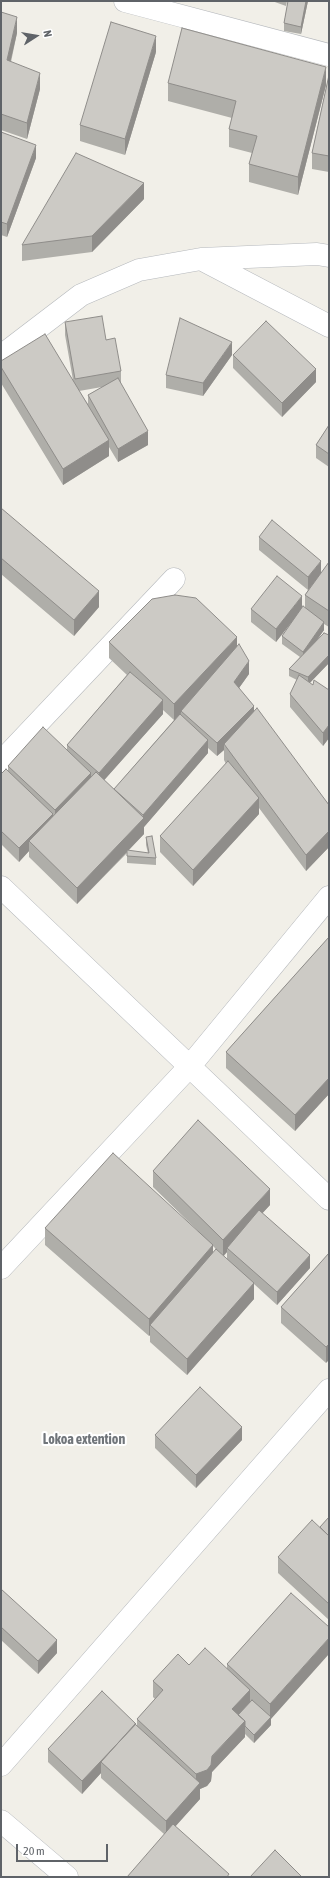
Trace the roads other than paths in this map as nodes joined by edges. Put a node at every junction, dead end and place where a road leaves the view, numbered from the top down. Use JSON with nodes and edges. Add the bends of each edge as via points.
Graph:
{"nodes":[{"id":1,"x":125,"y":1,"type":"edge"},
{"id":2,"x":170,"y":7,"type":"edge"},
{"id":3,"x":329,"y":55,"type":"edge"},
{"id":4,"x":329,"y":256,"type":"edge"},
{"id":5,"x":201,"y":259,"type":"junction"},
{"id":6,"x":329,"y":326,"type":"edge"},
{"id":7,"x":1,"y":356,"type":"edge"},
{"id":8,"x":174,"y":579,"type":"dead end"},
{"id":9,"x":1,"y":762,"type":"edge"},
{"id":10,"x":1,"y":887,"type":"edge"},
{"id":11,"x":329,"y":897,"type":"edge"},
{"id":12,"x":190,"y":1066,"type":"junction"},
{"id":13,"x":329,"y":1199,"type":"edge"},
{"id":14,"x":1,"y":1268,"type":"edge"},
{"id":15,"x":329,"y":1390,"type":"edge"},
{"id":16,"x":1,"y":1765,"type":"edge"},
{"id":17,"x":1,"y":1821,"type":"edge"},
{"id":18,"x":67,"y":1877,"type":"edge"}],
"edges":[{"from":1,"to":2,"type":"street"},
{"from":2,"to":3,"type":"street"},
{"from":4,"to":5,"type":"street","via":[[317,254]]},
{"from":5,"to":6,"type":"street"},
{"from":5,"to":7,"type":"street","via":[[139,270],[81,295]]},
{"from":8,"to":9,"type":"street"},
{"from":10,"to":12,"type":"street"},
{"from":11,"to":12,"type":"street"},
{"from":12,"to":13,"type":"street"},
{"from":12,"to":14,"type":"street"},
{"from":15,"to":16,"type":"street"},
{"from":17,"to":18,"type":"street"}]}
